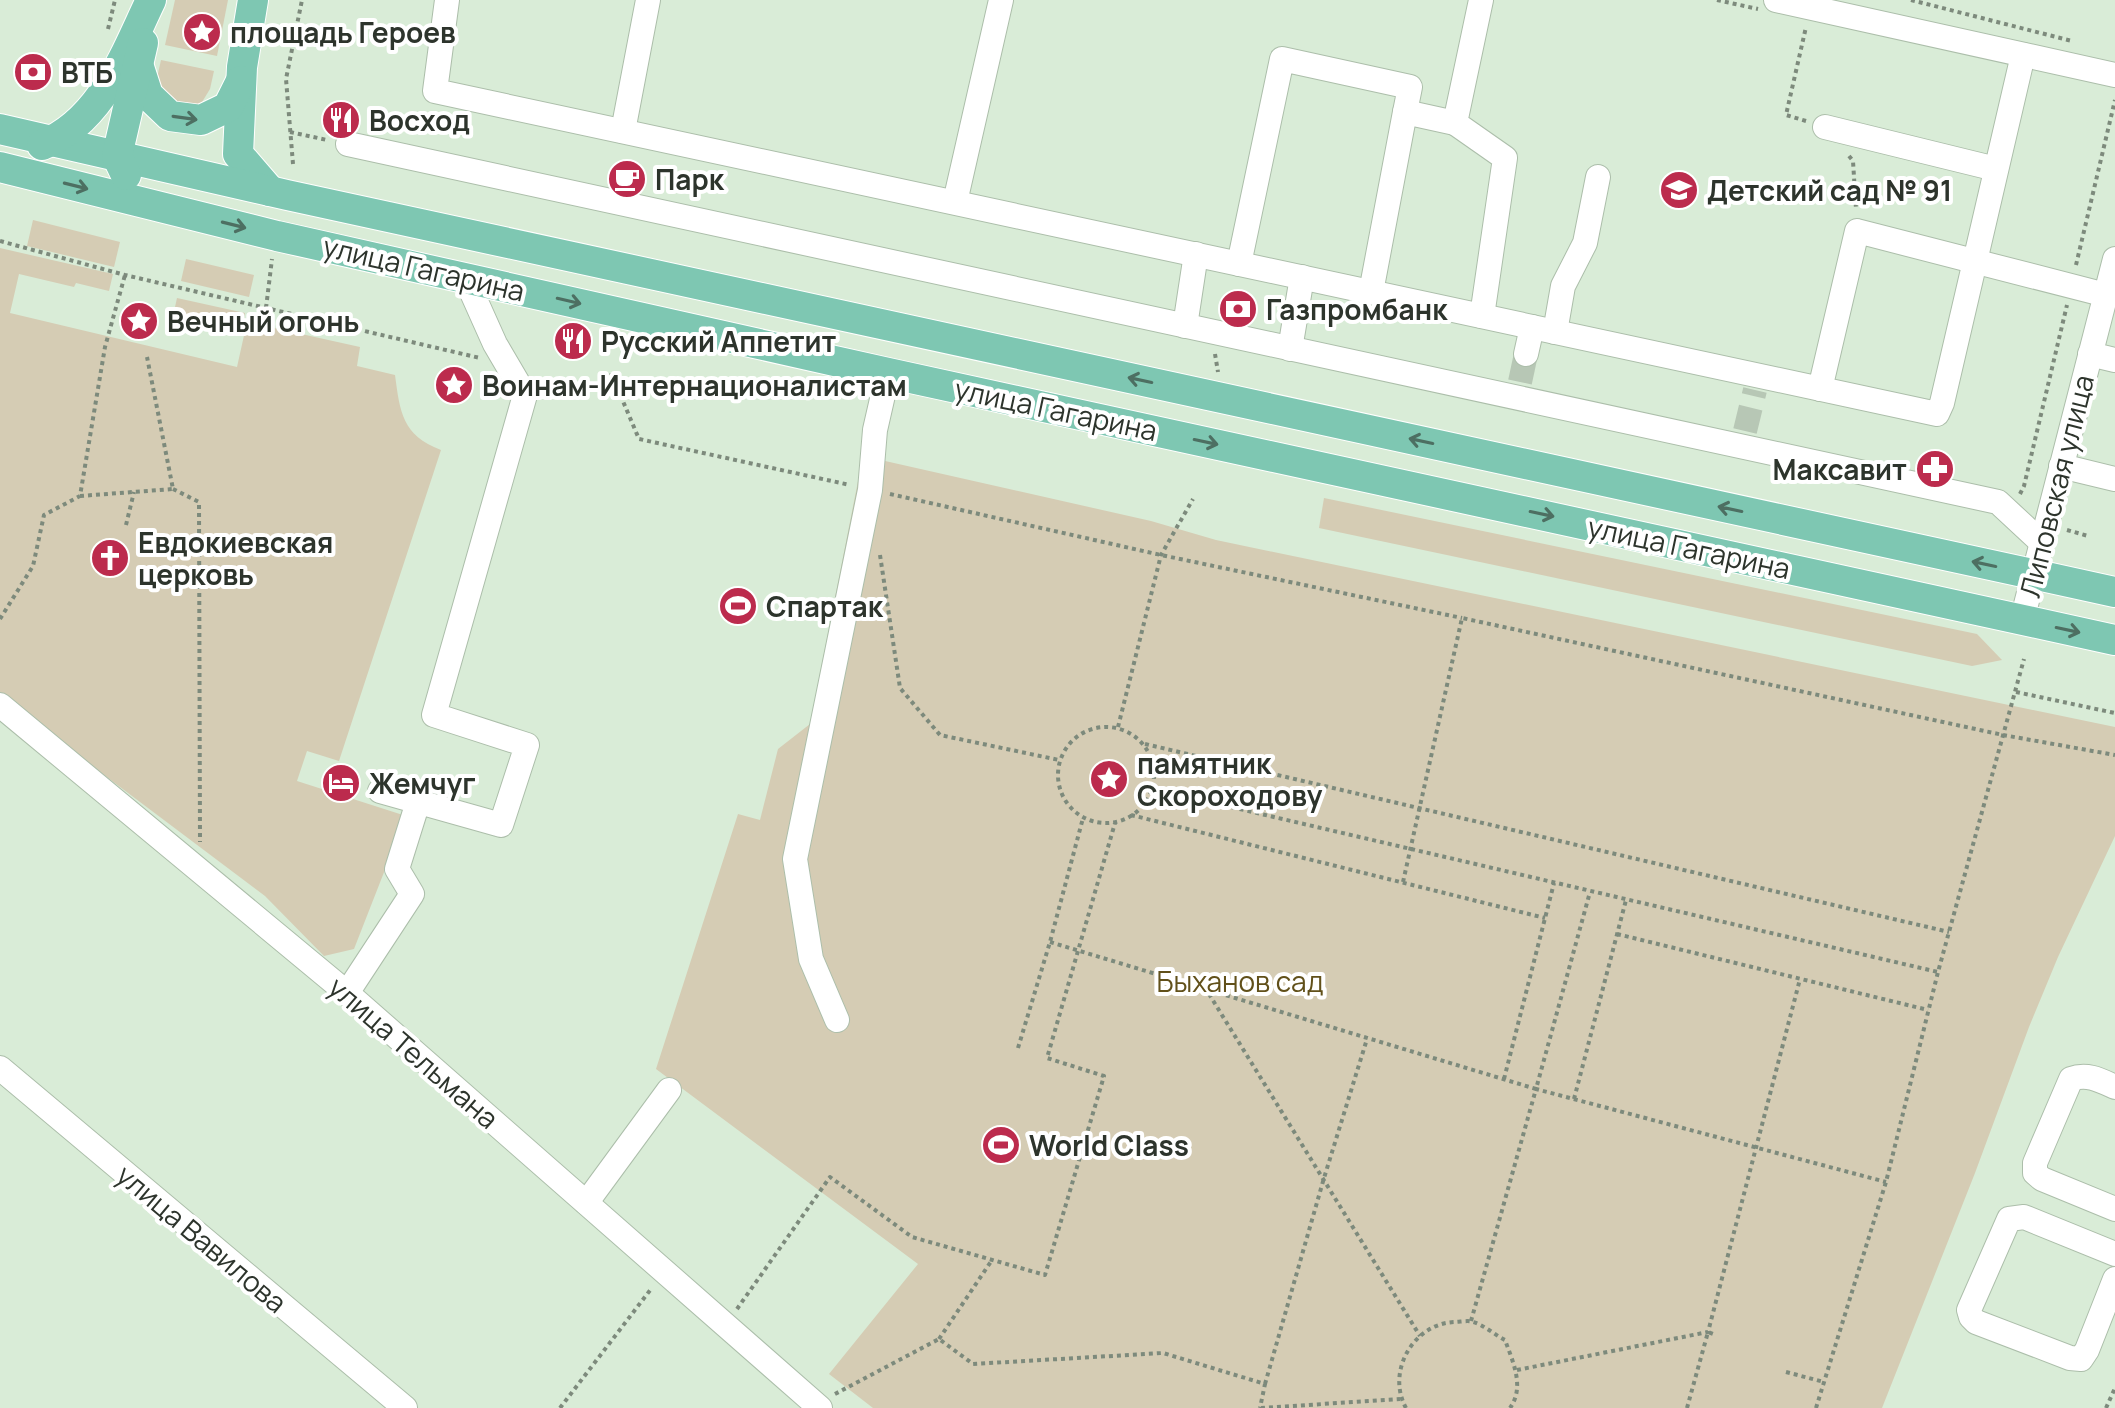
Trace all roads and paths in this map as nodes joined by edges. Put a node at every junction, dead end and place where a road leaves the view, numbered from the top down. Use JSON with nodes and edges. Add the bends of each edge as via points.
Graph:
{"nodes":[{"id":1,"x":115,"y":0,"type":"edge"},
{"id":2,"x":152,"y":0,"type":"edge"},
{"id":3,"x":253,"y":0,"type":"edge"},
{"id":4,"x":302,"y":0,"type":"edge"},
{"id":5,"x":447,"y":0,"type":"edge"},
{"id":6,"x":648,"y":0,"type":"edge"},
{"id":7,"x":1001,"y":0,"type":"edge"},
{"id":8,"x":1481,"y":0,"type":"edge"},
{"id":9,"x":1776,"y":0,"type":"edge"},
{"id":10,"x":1911,"y":0,"type":"edge"},
{"id":11,"x":107,"y":35,"type":"dead end"},
{"id":12,"x":2086,"y":44,"type":"dead end"},
{"id":13,"x":2023,"y":55,"type":"junction"},
{"id":14,"x":138,"y":64,"type":"junction"},
{"id":15,"x":2115,"y":75,"type":"edge"},
{"id":16,"x":241,"y":79,"type":"junction"},
{"id":17,"x":2115,"y":100,"type":"edge"},
{"id":18,"x":1405,"y":112,"type":"junction"},
{"id":19,"x":1455,"y":123,"type":"junction"},
{"id":20,"x":1825,"y":127,"type":"dead end"},
{"id":21,"x":0,"y":129,"type":"edge"},
{"id":22,"x":623,"y":131,"type":"junction"},
{"id":23,"x":290,"y":132,"type":"junction"},
{"id":24,"x":52,"y":141,"type":"junction"},
{"id":25,"x":348,"y":144,"type":"joint"},
{"id":26,"x":117,"y":156,"type":"junction"},
{"id":27,"x":293,"y":164,"type":"dead end"},
{"id":28,"x":0,"y":165,"type":"edge"},
{"id":29,"x":1996,"y":169,"type":"junction"},
{"id":30,"x":1598,"y":177,"type":"dead end"},
{"id":31,"x":270,"y":191,"type":"junction"},
{"id":32,"x":955,"y":202,"type":"junction"},
{"id":33,"x":158,"y":207,"type":"junction"},
{"id":34,"x":0,"y":241,"type":"edge"},
{"id":35,"x":272,"y":254,"type":"dead end"},
{"id":36,"x":1196,"y":254,"type":"junction"},
{"id":37,"x":2115,"y":259,"type":"edge"},
{"id":38,"x":1974,"y":261,"type":"junction"},
{"id":39,"x":1239,"y":264,"type":"junction"},
{"id":40,"x":125,"y":275,"type":"junction"},
{"id":41,"x":465,"y":277,"type":"junction"},
{"id":42,"x":1302,"y":277,"type":"junction"},
{"id":43,"x":2071,"y":286,"type":"junction"},
{"id":44,"x":1371,"y":292,"type":"junction"},
{"id":45,"x":2106,"y":295,"type":"junction"},
{"id":46,"x":266,"y":308,"type":"junction"},
{"id":47,"x":1482,"y":316,"type":"junction"},
{"id":48,"x":1185,"y":326,"type":"junction"},
{"id":49,"x":1543,"y":329,"type":"junction"},
{"id":50,"x":1290,"y":349,"type":"junction"},
{"id":51,"x":1526,"y":354,"type":"tunnel mouth"},
{"id":52,"x":2090,"y":354,"type":"junction"},
{"id":53,"x":147,"y":357,"type":"dead end"},
{"id":54,"x":2115,"y":360,"type":"edge"},
{"id":55,"x":507,"y":364,"type":"junction"},
{"id":56,"x":611,"y":373,"type":"dead end"},
{"id":57,"x":888,"y":373,"type":"junction"},
{"id":58,"x":1820,"y":389,"type":"junction"},
{"id":59,"x":1472,"y":452,"type":"junction"},
{"id":60,"x":2061,"y":466,"type":"junction"},
{"id":61,"x":2115,"y":479,"type":"edge"},
{"id":62,"x":173,"y":489,"type":"junction"},
{"id":63,"x":870,"y":490,"type":"junction"},
{"id":64,"x":134,"y":492,"type":"junction"},
{"id":65,"x":80,"y":496,"type":"junction"},
{"id":66,"x":1462,"y":497,"type":"junction"},
{"id":67,"x":1193,"y":499,"type":"dead end"},
{"id":68,"x":2010,"y":513,"type":"junction"},
{"id":69,"x":126,"y":525,"type":"dead end"},
{"id":70,"x":2062,"y":529,"type":"dead end"},
{"id":71,"x":2088,"y":536,"type":"dead end"},
{"id":72,"x":2041,"y":542,"type":"junction"},
{"id":73,"x":879,"y":551,"type":"dead end"},
{"id":74,"x":1161,"y":555,"type":"junction"},
{"id":75,"x":2033,"y":575,"type":"junction"},
{"id":76,"x":2115,"y":592,"type":"edge"},
{"id":77,"x":1462,"y":618,"type":"junction"},
{"id":78,"x":0,"y":619,"type":"edge"},
{"id":79,"x":2022,"y":620,"type":"junction"},
{"id":80,"x":2115,"y":640,"type":"edge"},
{"id":81,"x":2024,"y":659,"type":"dead end"},
{"id":82,"x":2015,"y":692,"type":"junction"},
{"id":83,"x":0,"y":705,"type":"edge"},
{"id":84,"x":2115,"y":713,"type":"edge"},
{"id":85,"x":1118,"y":727,"type":"junction"},
{"id":86,"x":2003,"y":735,"type":"junction"},
{"id":87,"x":1145,"y":744,"type":"junction"},
{"id":88,"x":2115,"y":755,"type":"edge"},
{"id":89,"x":1059,"y":760,"type":"junction"},
{"id":90,"x":1154,"y":789,"type":"junction"},
{"id":91,"x":380,"y":791,"type":"dead end"},
{"id":92,"x":418,"y":802,"type":"junction"},
{"id":93,"x":1420,"y":809,"type":"junction"},
{"id":94,"x":1131,"y":815,"type":"junction"},
{"id":95,"x":1083,"y":818,"type":"junction"},
{"id":96,"x":1115,"y":823,"type":"junction"},
{"id":97,"x":200,"y":846,"type":"dead end"},
{"id":98,"x":1410,"y":849,"type":"junction"},
{"id":99,"x":1403,"y":882,"type":"junction"},
{"id":100,"x":1554,"y":883,"type":"junction"},
{"id":101,"x":1590,"y":892,"type":"junction"},
{"id":102,"x":1626,"y":900,"type":"junction"},
{"id":103,"x":1545,"y":918,"type":"junction"},
{"id":104,"x":1949,"y":932,"type":"junction"},
{"id":105,"x":1617,"y":934,"type":"junction"},
{"id":106,"x":1050,"y":942,"type":"junction"},
{"id":107,"x":1077,"y":952,"type":"junction"},
{"id":108,"x":1938,"y":972,"type":"junction"},
{"id":109,"x":1800,"y":979,"type":"junction"},
{"id":110,"x":1208,"y":992,"type":"junction"},
{"id":111,"x":347,"y":993,"type":"junction"},
{"id":112,"x":1928,"y":1010,"type":"junction"},
{"id":113,"x":837,"y":1020,"type":"dead end"},
{"id":114,"x":1367,"y":1039,"type":"junction"},
{"id":115,"x":1018,"y":1048,"type":"dead end"},
{"id":116,"x":0,"y":1068,"type":"edge"},
{"id":117,"x":1503,"y":1079,"type":"junction"},
{"id":118,"x":2115,"y":1087,"type":"edge"},
{"id":119,"x":1536,"y":1089,"type":"junction"},
{"id":120,"x":669,"y":1090,"type":"dead end"},
{"id":121,"x":1574,"y":1099,"type":"junction"},
{"id":122,"x":1758,"y":1147,"type":"junction"},
{"id":123,"x":1324,"y":1178,"type":"junction"},
{"id":124,"x":1886,"y":1182,"type":"junction"},
{"id":125,"x":587,"y":1203,"type":"junction"},
{"id":126,"x":2115,"y":1209,"type":"edge"},
{"id":127,"x":2115,"y":1254,"type":"edge"},
{"id":128,"x":992,"y":1260,"type":"junction"},
{"id":129,"x":665,"y":1271,"type":"junction"},
{"id":130,"x":2115,"y":1279,"type":"edge"},
{"id":131,"x":736,"y":1311,"type":"dead end"},
{"id":132,"x":1471,"y":1321,"type":"junction"},
{"id":133,"x":1708,"y":1332,"type":"junction"},
{"id":134,"x":1716,"y":1335,"type":"dead end"},
{"id":135,"x":1420,"y":1336,"type":"junction"},
{"id":136,"x":939,"y":1339,"type":"junction"},
{"id":137,"x":1517,"y":1370,"type":"junction"},
{"id":138,"x":1786,"y":1372,"type":"dead end"},
{"id":139,"x":1824,"y":1382,"type":"junction"},
{"id":140,"x":1265,"y":1384,"type":"junction"},
{"id":141,"x":2115,"y":1388,"type":"edge"},
{"id":142,"x":1400,"y":1399,"type":"junction"},
{"id":143,"x":827,"y":1401,"type":"edge"},
{"id":144,"x":405,"y":1408,"type":"edge"},
{"id":145,"x":560,"y":1408,"type":"edge"},
{"id":146,"x":1260,"y":1408,"type":"edge"},
{"id":147,"x":1406,"y":1408,"type":"edge"},
{"id":148,"x":1510,"y":1408,"type":"edge"},
{"id":149,"x":1687,"y":1408,"type":"edge"},
{"id":150,"x":1816,"y":1408,"type":"edge"},
{"id":151,"x":2106,"y":1408,"type":"edge"}],
"edges":[{"from":1,"to":11,"type":"path"},
{"from":2,"to":14,"type":"main road"},
{"from":2,"to":24,"type":"main road","via":[[108,87],[79,122]]},
{"from":3,"to":16,"type":"main road"},
{"from":4,"to":23,"type":"path","via":[[286,79]]},
{"from":5,"to":22,"type":"street","via":[[435,91]]},
{"from":6,"to":22,"type":"street"},
{"from":7,"to":32,"type":"street"},
{"from":8,"to":19,"type":"street"},
{"from":9,"to":13,"type":"street"},
{"from":10,"to":12,"type":"path"},
{"from":13,"to":15,"type":"street"},
{"from":13,"to":29,"type":"street"},
{"from":14,"to":16,"type":"main road","one_way":true,"via":[[148,95],[170,116],[201,120],[228,107]]},
{"from":14,"to":26,"type":"main road"},
{"from":16,"to":31,"type":"main road","via":[[238,154]]},
{"from":17,"to":43,"type":"path"},
{"from":18,"to":19,"type":"street"},
{"from":18,"to":39,"type":"street","via":[[1410,87],[1282,59]]},
{"from":18,"to":44,"type":"street"},
{"from":19,"to":47,"type":"street","via":[[1505,158]]},
{"from":20,"to":29,"type":"street"},
{"from":21,"to":24,"type":"main road","name":"улица Гагарина"},
{"from":22,"to":32,"type":"street"},
{"from":23,"to":25,"type":"path"},
{"from":23,"to":27,"type":"path"},
{"from":24,"to":26,"type":"main road","name":"улица Гагарина"},
{"from":24,"to":28,"type":"main road"},
{"from":25,"to":48,"type":"street"},
{"from":26,"to":31,"type":"main road","name":"улица Гагарина"},
{"from":26,"to":33,"type":"main road","via":[[130,183]]},
{"from":28,"to":33,"type":"main road","name":"улица Гагарина","one_way":true},
{"from":29,"to":38,"type":"street"},
{"from":30,"to":49,"type":"street","via":[[1585,243]]},
{"from":59,"to":31,"type":"main road","name":"улица Гагарина","one_way":true},
{"from":32,"to":36,"type":"street"},
{"from":33,"to":41,"type":"main road","name":"улица Гагарина","one_way":true},
{"from":34,"to":40,"type":"path"},
{"from":35,"to":46,"type":"path"},
{"from":36,"to":39,"type":"street"},
{"from":36,"to":48,"type":"street"},
{"from":37,"to":45,"type":"street","name":"Липовская улица"},
{"from":38,"to":43,"type":"street"},
{"from":38,"to":58,"type":"street","via":[[1937,414]]},
{"from":38,"to":58,"type":"street","via":[[1857,231]]},
{"from":39,"to":42,"type":"street"},
{"from":40,"to":46,"type":"path"},
{"from":40,"to":65,"type":"path","via":[[105,347]]},
{"from":41,"to":55,"type":"street"},
{"from":41,"to":57,"type":"main road","name":"улица Гагарина","one_way":true},
{"from":42,"to":44,"type":"street"},
{"from":42,"to":50,"type":"street"},
{"from":43,"to":45,"type":"street"},
{"from":43,"to":68,"type":"path","via":[[2024,486]]},
{"from":44,"to":47,"type":"street"},
{"from":45,"to":52,"type":"street","name":"Липовская улица"},
{"from":46,"to":55,"type":"path"},
{"from":47,"to":49,"type":"street"},
{"from":48,"to":50,"type":"street"},
{"from":49,"to":51,"type":"street"},
{"from":49,"to":58,"type":"street","via":[[1757,383]]},
{"from":50,"to":68,"type":"street","via":[[1518,390],[1744,439],[1998,502]]},
{"from":52,"to":54,"type":"street"},
{"from":52,"to":60,"type":"street","name":"Липовская улица"},
{"from":53,"to":62,"type":"path"},
{"from":55,"to":92,"type":"street","via":[[525,395],[434,715],[527,745],[501,825]]},
{"from":56,"to":63,"type":"path","via":[[639,439]]},
{"from":57,"to":63,"type":"street","via":[[875,430]]},
{"from":57,"to":66,"type":"main road","name":"улица Гагарина","one_way":true},
{"from":59,"to":66,"type":"main road","via":[[1488,462],[1492,481],[1481,496]]},
{"from":75,"to":59,"type":"main road","name":"улица Гагарина","one_way":true},
{"from":60,"to":61,"type":"street"},
{"from":60,"to":72,"type":"street","name":"Липовская улица"},
{"from":62,"to":64,"type":"path"},
{"from":62,"to":97,"type":"path","via":[[199,502]]},
{"from":63,"to":74,"type":"path"},
{"from":63,"to":113,"type":"street","via":[[795,859],[811,959]]},
{"from":64,"to":65,"type":"path"},
{"from":64,"to":69,"type":"path"},
{"from":65,"to":78,"type":"path","via":[[44,515],[33,566]]},
{"from":66,"to":79,"type":"main road","name":"улица Гагарина","one_way":true},
{"from":67,"to":74,"type":"path"},
{"from":68,"to":72,"type":"street"},
{"from":70,"to":71,"type":"path"},
{"from":72,"to":75,"type":"street","name":"Липовская улица"},
{"from":73,"to":89,"type":"path","via":[[900,688],[940,735]]},
{"from":74,"to":77,"type":"path"},
{"from":74,"to":85,"type":"path"},
{"from":75,"to":76,"type":"main road","name":"улица Гагарина"},
{"from":75,"to":79,"type":"street","name":"Липовская улица"},
{"from":77,"to":86,"type":"path"},
{"from":77,"to":93,"type":"path"},
{"from":79,"to":80,"type":"main road","name":"улица Гагарина","one_way":true},
{"from":81,"to":82,"type":"path"},
{"from":82,"to":84,"type":"path"},
{"from":82,"to":86,"type":"path"},
{"from":83,"to":111,"type":"street","name":"улица Тельмана"},
{"from":85,"to":87,"type":"path"},
{"from":85,"to":89,"type":"path","via":[[1092,727],[1072,739]]},
{"from":86,"to":88,"type":"path"},
{"from":86,"to":104,"type":"path"},
{"from":87,"to":90,"type":"path","via":[[1154,762]]},
{"from":87,"to":93,"type":"path"},
{"from":89,"to":95,"type":"path","via":[[1064,799]]},
{"from":90,"to":94,"type":"path"},
{"from":90,"to":98,"type":"path"},
{"from":91,"to":92,"type":"street"},
{"from":92,"to":111,"type":"street","via":[[397,869],[412,894]]},
{"from":93,"to":98,"type":"path"},
{"from":93,"to":104,"type":"path"},
{"from":94,"to":96,"type":"path"},
{"from":94,"to":99,"type":"path"},
{"from":95,"to":96,"type":"path"},
{"from":95,"to":106,"type":"path"},
{"from":96,"to":107,"type":"path"},
{"from":98,"to":99,"type":"path"},
{"from":98,"to":100,"type":"path"},
{"from":99,"to":103,"type":"path"},
{"from":100,"to":101,"type":"path"},
{"from":100,"to":103,"type":"path"},
{"from":101,"to":102,"type":"path"},
{"from":101,"to":119,"type":"path"},
{"from":102,"to":105,"type":"path"},
{"from":102,"to":108,"type":"path"},
{"from":103,"to":117,"type":"path"},
{"from":104,"to":108,"type":"path"},
{"from":105,"to":109,"type":"path"},
{"from":105,"to":121,"type":"path"},
{"from":106,"to":107,"type":"path"},
{"from":106,"to":115,"type":"path"},
{"from":107,"to":110,"type":"path"},
{"from":107,"to":128,"type":"path","via":[[1047,1058],[1104,1076],[1045,1275]]},
{"from":108,"to":112,"type":"path"},
{"from":109,"to":112,"type":"path"},
{"from":109,"to":122,"type":"path"},
{"from":110,"to":114,"type":"path"},
{"from":110,"to":123,"type":"path"},
{"from":111,"to":125,"type":"street","name":"улица Тельмана"},
{"from":112,"to":124,"type":"path"},
{"from":114,"to":117,"type":"path"},
{"from":114,"to":123,"type":"path"},
{"from":116,"to":144,"type":"street","name":"улица Вавилова"},
{"from":117,"to":119,"type":"path"},
{"from":118,"to":126,"type":"street","via":[[2094,1078],[2071,1079],[2035,1163],[2035,1173],[2042,1179]]},
{"from":119,"to":121,"type":"path"},
{"from":119,"to":132,"type":"path"},
{"from":120,"to":125,"type":"street"},
{"from":121,"to":122,"type":"path"},
{"from":122,"to":124,"type":"path"},
{"from":122,"to":133,"type":"path"},
{"from":123,"to":135,"type":"path"},
{"from":123,"to":140,"type":"path"},
{"from":124,"to":139,"type":"path"},
{"from":125,"to":129,"type":"street","name":"улица Тельмана"},
{"from":127,"to":130,"type":"street","via":[[2024,1217],[2009,1219],[1969,1310],[1976,1322],[2081,1359]]},
{"from":128,"to":131,"type":"path","via":[[912,1237],[830,1177]]},
{"from":128,"to":136,"type":"path"},
{"from":129,"to":143,"type":"street","name":"улица Тельмана"},
{"from":129,"to":145,"type":"path"},
{"from":132,"to":135,"type":"path","via":[[1441,1323]]},
{"from":132,"to":137,"type":"path","via":[[1505,1340]]},
{"from":133,"to":134,"type":"path"},
{"from":133,"to":137,"type":"path"},
{"from":133,"to":149,"type":"path"},
{"from":135,"to":142,"type":"path","via":[[1406,1353],[1398,1382]]},
{"from":136,"to":140,"type":"path","via":[[973,1364],[1163,1353]]},
{"from":136,"to":143,"type":"path"},
{"from":137,"to":148,"type":"path","via":[[1517,1399]]},
{"from":138,"to":139,"type":"path"},
{"from":139,"to":150,"type":"path"},
{"from":140,"to":146,"type":"path"},
{"from":141,"to":151,"type":"path"},
{"from":142,"to":146,"type":"path"},
{"from":142,"to":147,"type":"path"}]}
